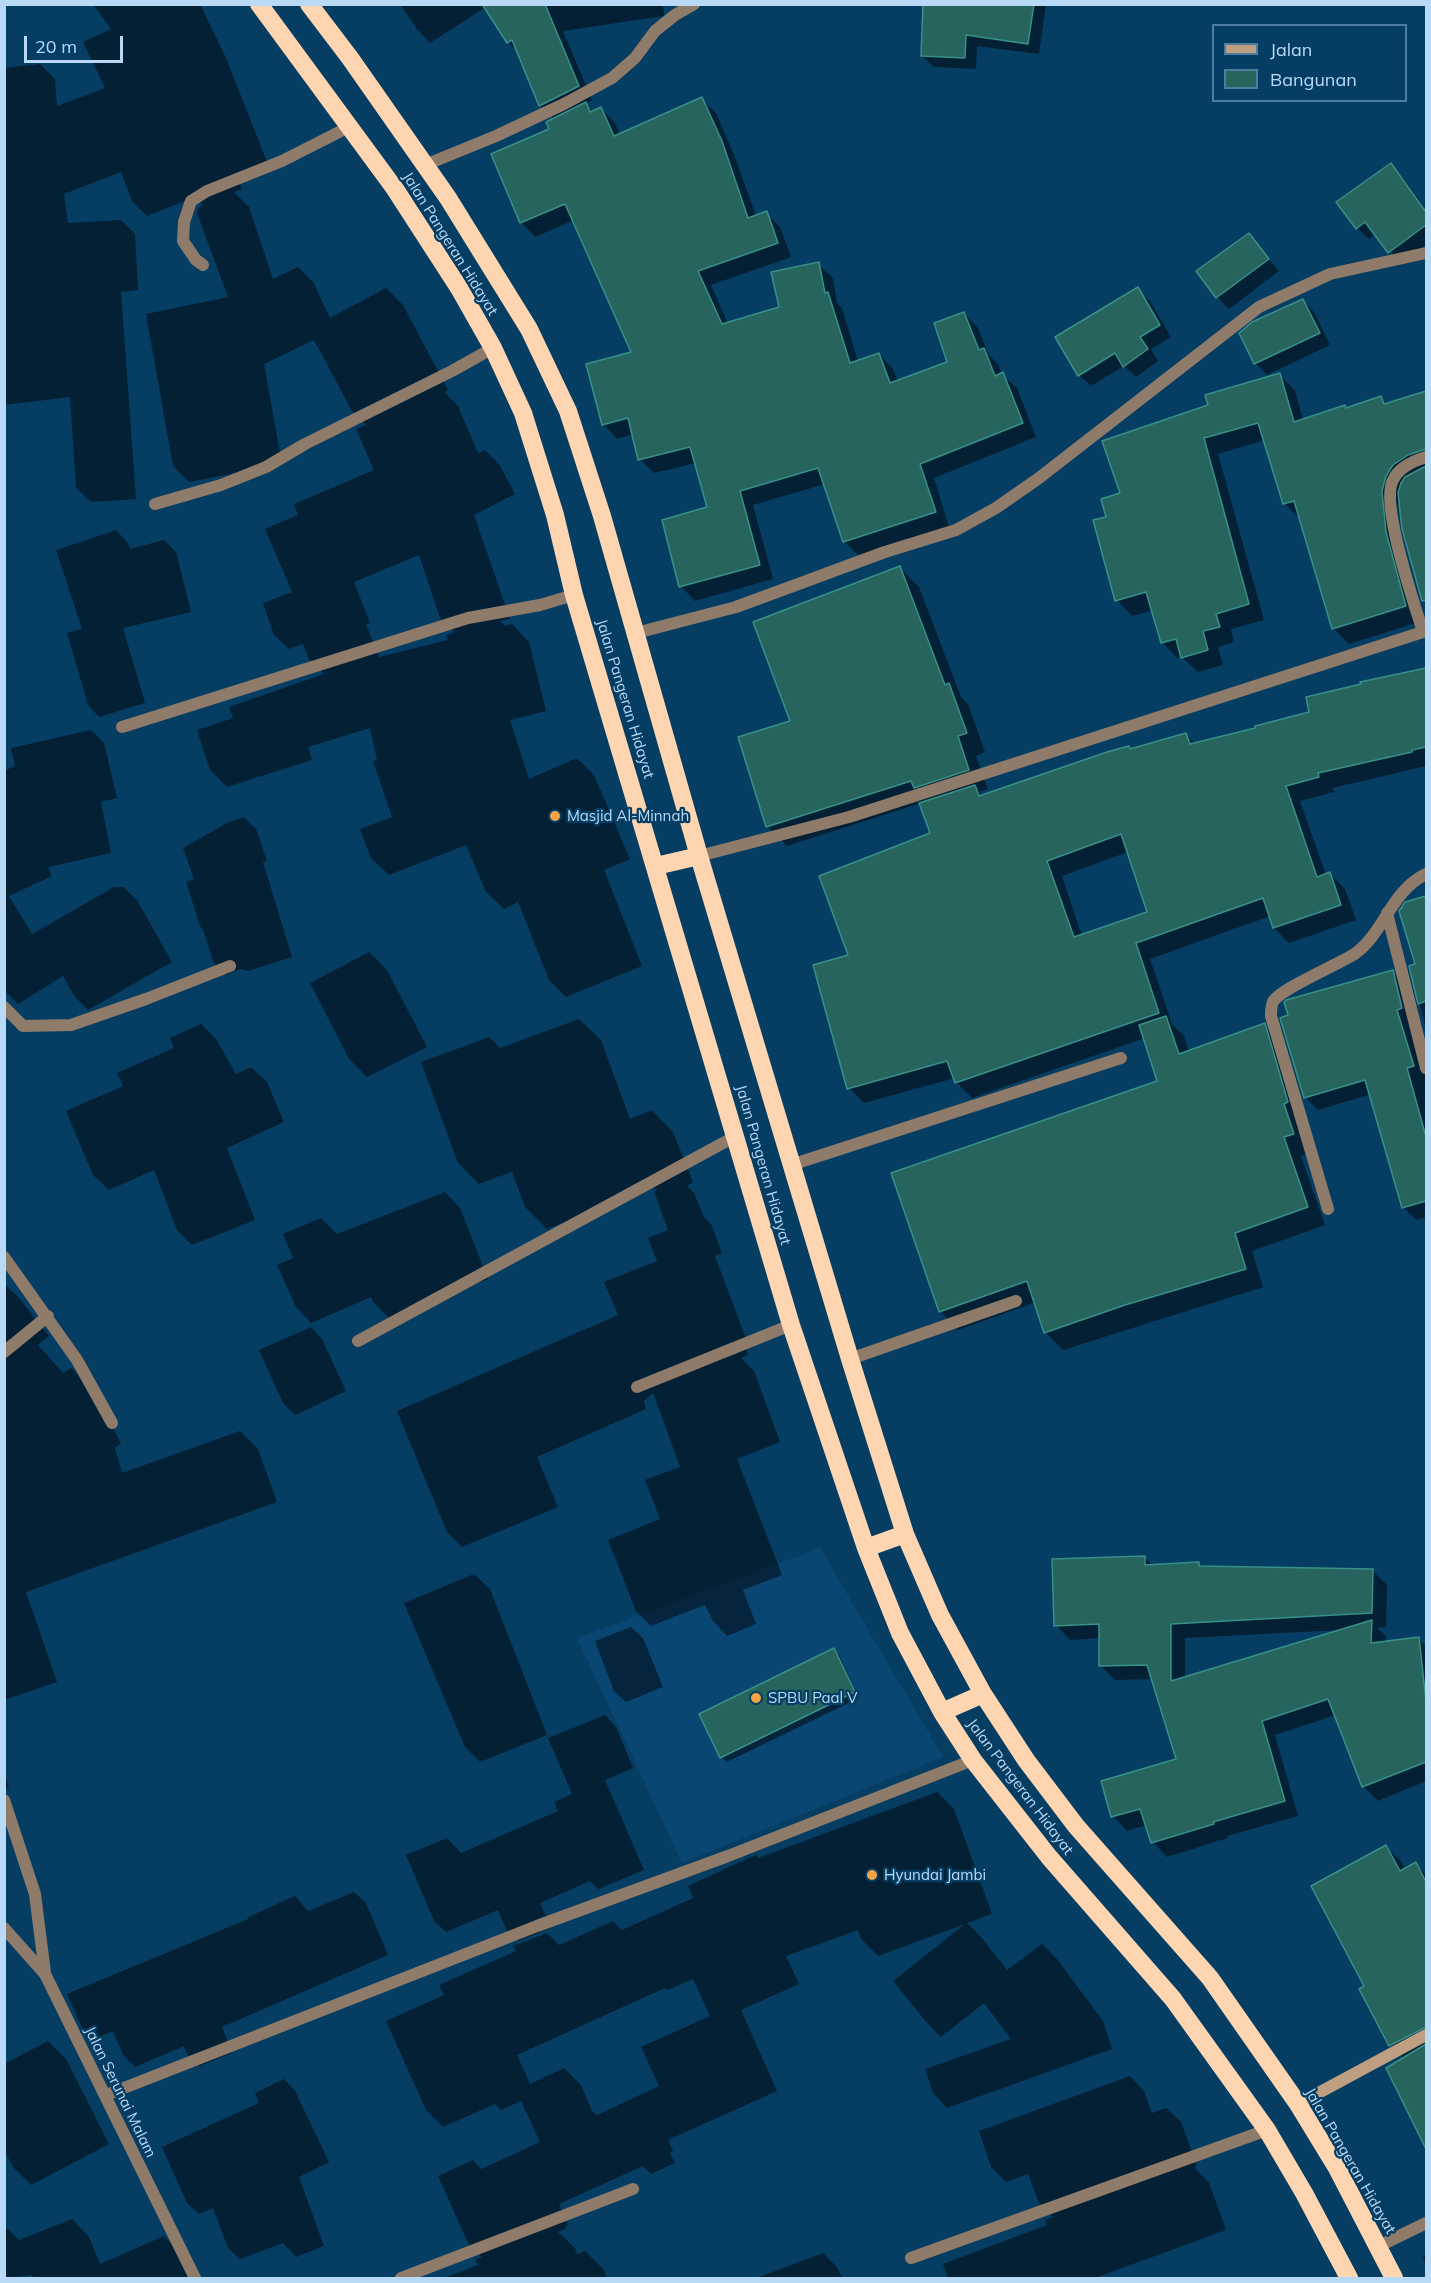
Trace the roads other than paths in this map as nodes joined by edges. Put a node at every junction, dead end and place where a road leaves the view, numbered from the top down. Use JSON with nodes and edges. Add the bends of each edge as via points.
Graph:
{"nodes":[{"id":1,"x":259,"y":4,"type":"edge"},
{"id":2,"x":309,"y":4,"type":"edge"},
{"id":3,"x":694,"y":4,"type":"edge"},
{"id":4,"x":349,"y":127,"type":"junction"},
{"id":5,"x":425,"y":165,"type":"junction"},
{"id":6,"x":1426,"y":253,"type":"edge"},
{"id":7,"x":203,"y":265,"type":"dead end"},
{"id":8,"x":493,"y":348,"type":"junction"},
{"id":9,"x":1426,"y":457,"type":"edge"},
{"id":10,"x":155,"y":504,"type":"dead end"},
{"id":11,"x":574,"y":595,"type":"junction"},
{"id":12,"x":1425,"y":631,"type":"edge"},
{"id":13,"x":636,"y":633,"type":"junction"},
{"id":14,"x":122,"y":727,"type":"dead end"},
{"id":15,"x":699,"y":856,"type":"junction"},
{"id":16,"x":656,"y":866,"type":"junction"},
{"id":17,"x":1426,"y":874,"type":"edge"},
{"id":18,"x":1387,"y":913,"type":"junction"},
{"id":19,"x":230,"y":966,"type":"dead end"},
{"id":20,"x":4,"y":1007,"type":"edge"},
{"id":21,"x":1121,"y":1058,"type":"dead end"},
{"id":22,"x":1426,"y":1068,"type":"edge"},
{"id":23,"x":736,"y":1136,"type":"junction"},
{"id":24,"x":791,"y":1165,"type":"junction"},
{"id":25,"x":1328,"y":1209,"type":"dead end"},
{"id":26,"x":4,"y":1257,"type":"edge"},
{"id":27,"x":1016,"y":1301,"type":"dead end"},
{"id":28,"x":48,"y":1316,"type":"junction"},
{"id":29,"x":791,"y":1325,"type":"junction"},
{"id":30,"x":358,"y":1341,"type":"dead end"},
{"id":31,"x":4,"y":1352,"type":"edge"},
{"id":32,"x":850,"y":1359,"type":"junction"},
{"id":33,"x":637,"y":1387,"type":"dead end"},
{"id":34,"x":112,"y":1423,"type":"dead end"},
{"id":35,"x":905,"y":1534,"type":"junction"},
{"id":36,"x":866,"y":1548,"type":"junction"},
{"id":37,"x":983,"y":1694,"type":"junction"},
{"id":38,"x":942,"y":1712,"type":"junction"},
{"id":39,"x":973,"y":1760,"type":"junction"},
{"id":40,"x":4,"y":1800,"type":"edge"},
{"id":41,"x":4,"y":1928,"type":"edge"},
{"id":42,"x":45,"y":1974,"type":"junction"},
{"id":43,"x":1426,"y":2035,"type":"edge"},
{"id":44,"x":106,"y":2096,"type":"junction"},
{"id":45,"x":1298,"y":2104,"type":"junction"},
{"id":46,"x":1267,"y":2130,"type":"junction"},
{"id":47,"x":633,"y":2189,"type":"dead end"},
{"id":48,"x":1426,"y":2223,"type":"edge"},
{"id":49,"x":1379,"y":2246,"type":"junction"},
{"id":50,"x":911,"y":2258,"type":"dead end"},
{"id":51,"x":195,"y":2278,"type":"edge"},
{"id":52,"x":401,"y":2278,"type":"edge"},
{"id":53,"x":1348,"y":2278,"type":"edge"},
{"id":54,"x":1394,"y":2278,"type":"edge"}],
"edges":[{"from":1,"to":4,"type":"highway","name":"Jalan Pangeran Hidayat"},
{"from":2,"to":5,"type":"highway","name":"Jalan Pangeran Hidayat"},
{"from":3,"to":5,"type":"street","via":[[656,31],[635,58],[612,78],[554,109]]},
{"from":4,"to":7,"type":"street","via":[[191,201],[183,241]]},
{"from":4,"to":8,"type":"highway","name":"Jalan Pangeran Hidayat","via":[[395,189]]},
{"from":5,"to":13,"type":"highway","name":"Jalan Pangeran Hidayat","via":[[530,329],[568,411]]},
{"from":6,"to":13,"type":"street","via":[[1330,274],[1259,306],[1039,478],[956,530],[736,607]]},
{"from":8,"to":10,"type":"street","via":[[266,467]]},
{"from":8,"to":11,"type":"highway","name":"Jalan Pangeran Hidayat","via":[[523,413],[555,516]]},
{"from":9,"to":12,"type":"street","via":[[1400,470],[1392,481],[1389,499],[1407,581]]},
{"from":11,"to":14,"type":"street","via":[[468,618]]},
{"from":11,"to":16,"type":"highway","name":"Jalan Pangeran Hidayat"},
{"from":12,"to":15,"type":"street","via":[[849,817]]},
{"from":13,"to":15,"type":"highway","name":"Jalan Pangeran Hidayat"},
{"from":15,"to":16,"type":"highway"},
{"from":15,"to":24,"type":"highway","name":"Jalan Pangeran Hidayat"},
{"from":16,"to":23,"type":"highway","name":"Jalan Pangeran Hidayat"},
{"from":17,"to":18,"type":"street","via":[[1405,889]]},
{"from":18,"to":22,"type":"street"},
{"from":18,"to":25,"type":"street","via":[[1359,951],[1282,993],[1273,1002],[1271,1016]]},
{"from":19,"to":20,"type":"street","via":[[71,1025],[23,1026]]},
{"from":21,"to":24,"type":"street"},
{"from":23,"to":29,"type":"highway","name":"Jalan Pangeran Hidayat"},
{"from":23,"to":30,"type":"street"},
{"from":24,"to":32,"type":"highway","name":"Jalan Pangeran Hidayat"},
{"from":26,"to":28,"type":"street"},
{"from":27,"to":32,"type":"street"},
{"from":28,"to":31,"type":"street"},
{"from":28,"to":34,"type":"street"},
{"from":29,"to":33,"type":"street"},
{"from":29,"to":36,"type":"highway","name":"Jalan Pangeran Hidayat"},
{"from":32,"to":35,"type":"highway","name":"Jalan Pangeran Hidayat"},
{"from":35,"to":36,"type":"highway"},
{"from":35,"to":37,"type":"highway","name":"Jalan Pangeran Hidayat","via":[[940,1615]]},
{"from":36,"to":38,"type":"highway","name":"Jalan Pangeran Hidayat","via":[[900,1633]]},
{"from":37,"to":38,"type":"highway"},
{"from":37,"to":45,"type":"highway","name":"Jalan Pangeran Hidayat","via":[[1076,1826],[1210,1978]]},
{"from":38,"to":39,"type":"highway","name":"Jalan Pangeran Hidayat"},
{"from":39,"to":44,"type":"street"},
{"from":39,"to":46,"type":"highway","name":"Jalan Pangeran Hidayat","via":[[1049,1857],[1173,1999]]},
{"from":40,"to":42,"type":"street","via":[[35,1894]]},
{"from":41,"to":42,"type":"street","name":"Jalan Serunai Malam"},
{"from":42,"to":44,"type":"street","name":"Jalan Serunai Malam"},
{"from":43,"to":45,"type":"street"},
{"from":44,"to":51,"type":"street","name":"Jalan Serunai Malam"},
{"from":45,"to":49,"type":"highway","name":"Jalan Pangeran Hidayat"},
{"from":46,"to":50,"type":"street"},
{"from":46,"to":53,"type":"highway","name":"Jalan Pangeran Hidayat"},
{"from":47,"to":52,"type":"street"},
{"from":48,"to":49,"type":"street"},
{"from":49,"to":54,"type":"highway","name":"Jalan Pangeran Hidayat"}]}
